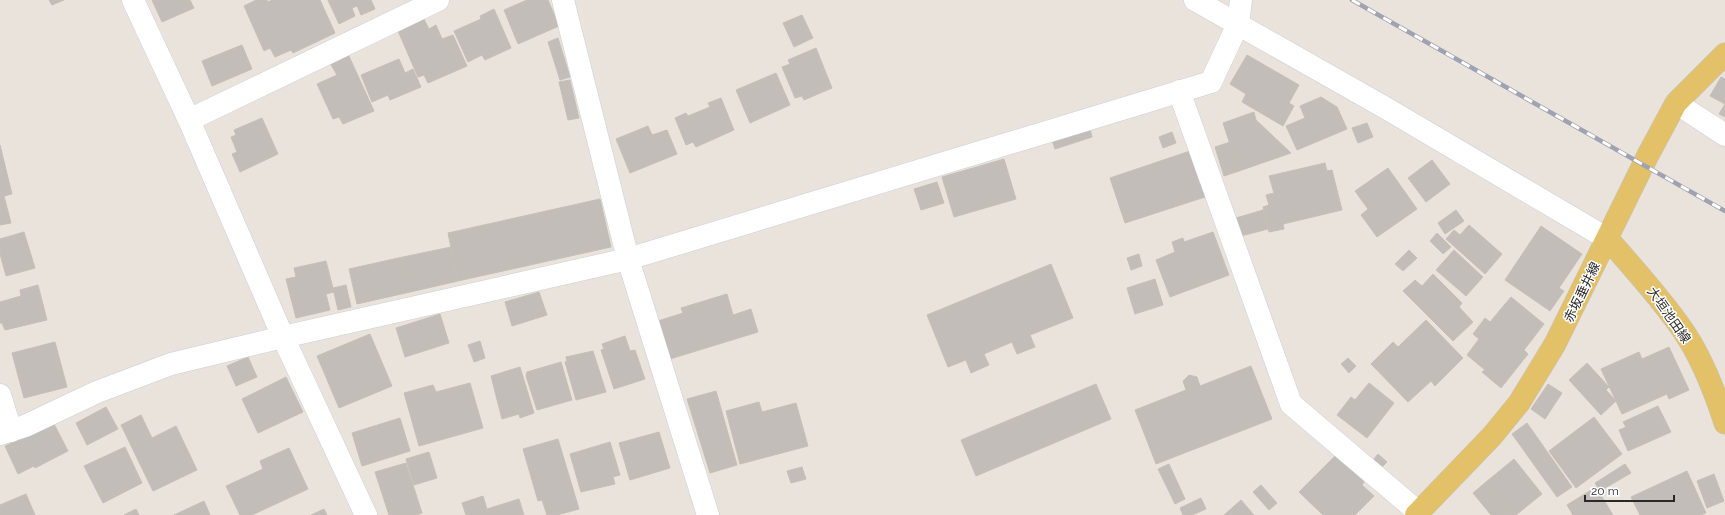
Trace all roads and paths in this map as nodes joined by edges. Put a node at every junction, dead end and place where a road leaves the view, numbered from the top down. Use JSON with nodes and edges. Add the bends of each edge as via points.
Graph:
{"nodes":[{"id":1,"x":133,"y":0,"type":"edge"},
{"id":2,"x":438,"y":0,"type":"edge"},
{"id":3,"x":563,"y":0,"type":"edge"},
{"id":4,"x":1195,"y":0,"type":"edge"},
{"id":5,"x":1241,"y":0,"type":"edge"},
{"id":6,"x":1238,"y":24,"type":"junction"},
{"id":7,"x":1725,"y":54,"type":"edge"},
{"id":8,"x":1179,"y":91,"type":"junction"},
{"id":9,"x":1676,"y":103,"type":"junction"},
{"id":10,"x":189,"y":120,"type":"junction"},
{"id":11,"x":1725,"y":135,"type":"edge"},
{"id":12,"x":1608,"y":239,"type":"junction"},
{"id":13,"x":628,"y":259,"type":"junction"},
{"id":14,"x":283,"y":337,"type":"junction"},
{"id":15,"x":1720,"y":389,"type":"edge"},
{"id":16,"x":0,"y":394,"type":"edge"},
{"id":17,"x":1725,"y":423,"type":"edge"},
{"id":18,"x":5,"y":433,"type":"edge"},
{"id":19,"x":1417,"y":514,"type":"edge"},
{"id":20,"x":366,"y":515,"type":"edge"},
{"id":21,"x":708,"y":515,"type":"edge"}],
"edges":[{"from":1,"to":10,"type":"street"},
{"from":2,"to":10,"type":"street"},
{"from":3,"to":13,"type":"street"},
{"from":4,"to":6,"type":"street"},
{"from":5,"to":6,"type":"street"},
{"from":6,"to":8,"type":"street","via":[[1211,82]]},
{"from":6,"to":12,"type":"street","via":[[1384,106]]},
{"from":7,"to":9,"type":"main road","name":"赤坂垂井線"},
{"from":8,"to":13,"type":"street"},
{"from":8,"to":19,"type":"street","via":[[1291,404]]},
{"from":9,"to":11,"type":"street"},
{"from":9,"to":12,"type":"main road","name":"赤坂垂井線"},
{"from":10,"to":14,"type":"street"},
{"from":12,"to":15,"type":"main road","name":"大垣池田線","via":[[1682,330]]},
{"from":12,"to":19,"type":"main road","name":"赤坂垂井線","via":[[1555,344],[1519,403],[1492,436]]},
{"from":13,"to":14,"type":"street"},
{"from":13,"to":21,"type":"street"},
{"from":14,"to":18,"type":"street","via":[[171,364],[97,392]]},
{"from":14,"to":20,"type":"street"},
{"from":15,"to":17,"type":"main road","name":"大垣池田線"},
{"from":16,"to":18,"type":"street"}]}
